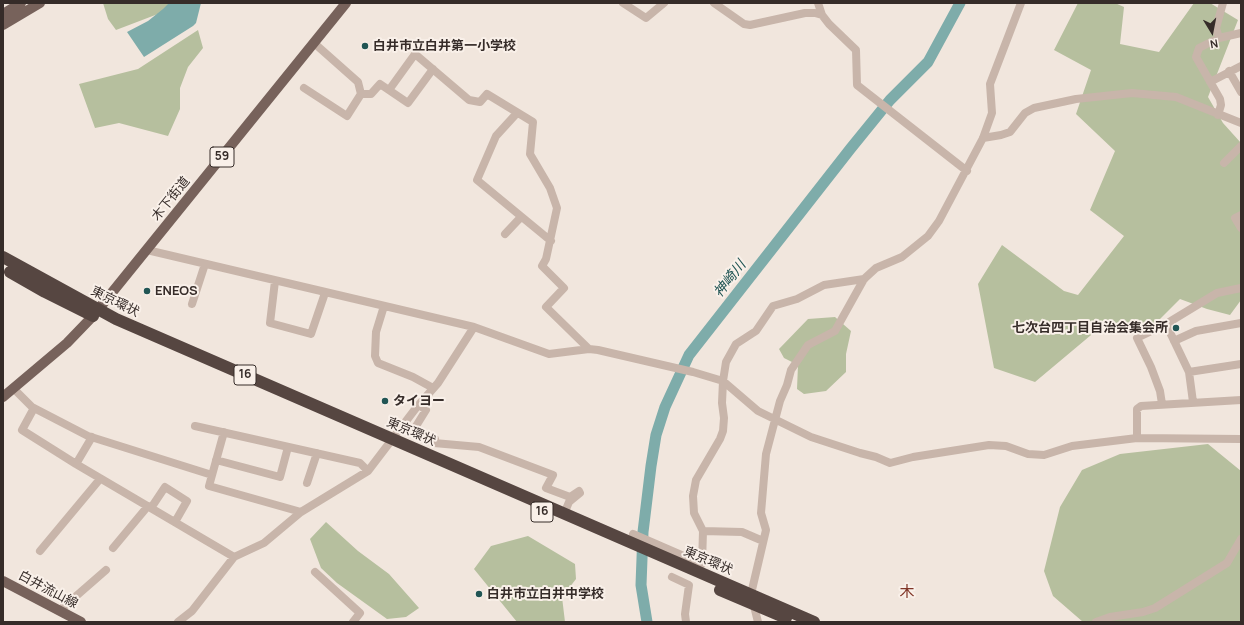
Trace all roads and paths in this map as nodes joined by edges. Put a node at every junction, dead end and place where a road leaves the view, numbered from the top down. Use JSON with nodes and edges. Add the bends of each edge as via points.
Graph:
{"nodes":[{"id":1,"x":21,"y":3,"type":"edge"},
{"id":2,"x":40,"y":3,"type":"edge"},
{"id":3,"x":346,"y":3,"type":"edge"},
{"id":4,"x":623,"y":3,"type":"edge"},
{"id":5,"x":664,"y":3,"type":"edge"},
{"id":6,"x":714,"y":3,"type":"edge"},
{"id":7,"x":818,"y":3,"type":"edge"},
{"id":8,"x":1021,"y":3,"type":"edge"},
{"id":9,"x":1223,"y":3,"type":"edge"},
{"id":10,"x":3,"y":14,"type":"edge"},
{"id":11,"x":822,"y":15,"type":"junction"},
{"id":12,"x":3,"y":25,"type":"edge"},
{"id":13,"x":1241,"y":32,"type":"edge"},
{"id":14,"x":1219,"y":38,"type":"junction"},
{"id":15,"x":314,"y":43,"type":"junction"},
{"id":16,"x":1241,"y":66,"type":"edge"},
{"id":17,"x":433,"y":69,"type":"junction"},
{"id":18,"x":1229,"y":72,"type":"junction"},
{"id":19,"x":1210,"y":82,"type":"junction"},
{"id":20,"x":304,"y":88,"type":"dead end"},
{"id":21,"x":389,"y":90,"type":"junction"},
{"id":22,"x":1241,"y":92,"type":"edge"},
{"id":23,"x":361,"y":94,"type":"junction"},
{"id":24,"x":517,"y":113,"type":"junction"},
{"id":25,"x":1218,"y":114,"type":"junction"},
{"id":26,"x":1241,"y":123,"type":"edge"},
{"id":27,"x":983,"y":138,"type":"junction"},
{"id":28,"x":1241,"y":146,"type":"edge"},
{"id":29,"x":1224,"y":163,"type":"dead end"},
{"id":30,"x":967,"y":170,"type":"junction"},
{"id":31,"x":1241,"y":215,"type":"edge"},
{"id":32,"x":521,"y":216,"type":"junction"},
{"id":33,"x":1241,"y":228,"type":"edge"},
{"id":34,"x":505,"y":234,"type":"dead end"},
{"id":35,"x":551,"y":241,"type":"junction"},
{"id":36,"x":147,"y":250,"type":"junction"},
{"id":37,"x":3,"y":257,"type":"edge"},
{"id":38,"x":205,"y":264,"type":"junction"},
{"id":39,"x":3,"y":267,"type":"edge"},
{"id":40,"x":864,"y":279,"type":"junction"},
{"id":41,"x":275,"y":281,"type":"junction"},
{"id":42,"x":1241,"y":288,"type":"edge"},
{"id":43,"x":325,"y":293,"type":"junction"},
{"id":44,"x":192,"y":304,"type":"dead end"},
{"id":45,"x":384,"y":306,"type":"junction"},
{"id":46,"x":95,"y":313,"type":"junction"},
{"id":47,"x":1166,"y":324,"type":"junction"},
{"id":48,"x":1241,"y":324,"type":"edge"},
{"id":49,"x":474,"y":327,"type":"junction"},
{"id":50,"x":1174,"y":341,"type":"junction"},
{"id":51,"x":589,"y":349,"type":"junction"},
{"id":52,"x":1241,"y":364,"type":"edge"},
{"id":53,"x":1189,"y":372,"type":"junction"},
{"id":54,"x":723,"y":381,"type":"junction"},
{"id":55,"x":433,"y":388,"type":"junction"},
{"id":56,"x":14,"y":389,"type":"junction"},
{"id":57,"x":3,"y":397,"type":"edge"},
{"id":58,"x":1241,"y":400,"type":"edge"},
{"id":59,"x":1193,"y":402,"type":"junction"},
{"id":60,"x":419,"y":404,"type":"junction"},
{"id":61,"x":1162,"y":404,"type":"junction"},
{"id":62,"x":34,"y":408,"type":"junction"},
{"id":63,"x":776,"y":420,"type":"junction"},
{"id":64,"x":195,"y":426,"type":"dead end"},
{"id":65,"x":224,"y":432,"type":"junction"},
{"id":66,"x":92,"y":437,"type":"junction"},
{"id":67,"x":1137,"y":438,"type":"junction"},
{"id":68,"x":1241,"y":439,"type":"edge"},
{"id":69,"x":390,"y":442,"type":"junction"},
{"id":70,"x":288,"y":447,"type":"junction"},
{"id":71,"x":317,"y":453,"type":"junction"},
{"id":72,"x":216,"y":460,"type":"junction"},
{"id":73,"x":76,"y":464,"type":"junction"},
{"id":74,"x":368,"y":471,"type":"junction"},
{"id":75,"x":212,"y":476,"type":"junction"},
{"id":76,"x":100,"y":479,"type":"junction"},
{"id":77,"x":307,"y":483,"type":"dead end"},
{"id":78,"x":150,"y":507,"type":"junction"},
{"id":79,"x":302,"y":512,"type":"junction"},
{"id":80,"x":564,"y":514,"type":"junction"},
{"id":81,"x":175,"y":522,"type":"junction"},
{"id":82,"x":703,"y":531,"type":"junction"},
{"id":83,"x":1241,"y":539,"type":"edge"},
{"id":84,"x":632,"y":542,"type":"junction"},
{"id":85,"x":763,"y":542,"type":"junction"},
{"id":86,"x":113,"y":548,"type":"dead end"},
{"id":87,"x":40,"y":550,"type":"dead end"},
{"id":88,"x":652,"y":551,"type":"junction"},
{"id":89,"x":234,"y":557,"type":"junction"},
{"id":90,"x":106,"y":570,"type":"dead end"},
{"id":91,"x":315,"y":572,"type":"dead end"},
{"id":92,"x":672,"y":578,"type":"dead end"},
{"id":93,"x":3,"y":581,"type":"edge"},
{"id":94,"x":752,"y":599,"type":"junction"},
{"id":95,"x":59,"y":611,"type":"junction"},
{"id":96,"x":81,"y":622,"type":"edge"},
{"id":97,"x":178,"y":622,"type":"edge"},
{"id":98,"x":353,"y":622,"type":"edge"},
{"id":99,"x":686,"y":622,"type":"edge"},
{"id":100,"x":758,"y":622,"type":"edge"},
{"id":101,"x":794,"y":622,"type":"edge"},
{"id":102,"x":814,"y":622,"type":"edge"},
{"id":103,"x":1096,"y":622,"type":"edge"}],
"edges":[{"from":1,"to":10,"type":"main road"},
{"from":2,"to":12,"type":"main road"},
{"from":3,"to":15,"type":"main road","name":"木下街道","number":"59"},
{"from":4,"to":5,"type":"street","via":[[646,18]]},
{"from":6,"to":11,"type":"street","via":[[744,24],[750,25],[805,13],[815,12]]},
{"from":7,"to":11,"type":"street"},
{"from":8,"to":27,"type":"street","via":[[990,84],[992,113]]},
{"from":9,"to":14,"type":"street","via":[[1216,28]]},
{"from":11,"to":30,"type":"street","via":[[854,46],[857,54],[857,85]]},
{"from":13,"to":14,"type":"street"},
{"from":14,"to":19,"type":"street","via":[[1199,48],[1196,57]]},
{"from":15,"to":23,"type":"street","via":[[358,82]]},
{"from":15,"to":36,"type":"main road","name":"木下街道","number":"59"},
{"from":16,"to":18,"type":"street"},
{"from":17,"to":21,"type":"street","via":[[408,103]]},
{"from":17,"to":21,"type":"street","via":[[415,54]]},
{"from":17,"to":24,"type":"street","via":[[469,100],[480,102],[487,94]]},
{"from":18,"to":19,"type":"street"},
{"from":18,"to":22,"type":"street"},
{"from":19,"to":25,"type":"street","via":[[1220,99]]},
{"from":20,"to":23,"type":"street","via":[[347,116]]},
{"from":21,"to":23,"type":"street","via":[[380,84],[371,94]]},
{"from":24,"to":32,"type":"street","via":[[496,136],[477,180]]},
{"from":24,"to":35,"type":"street","via":[[533,122],[530,154],[554,197],[556,208]]},
{"from":25,"to":26,"type":"street"},
{"from":25,"to":27,"type":"street","via":[[1185,100],[1148,93],[1105,94],[1034,108],[1025,113],[1010,132]]},
{"from":27,"to":30,"type":"street"},
{"from":28,"to":29,"type":"street"},
{"from":30,"to":40,"type":"street","via":[[928,236],[897,260],[876,268]]},
{"from":31,"to":33,"type":"street","via":[[1235,218]]},
{"from":32,"to":34,"type":"street"},
{"from":32,"to":35,"type":"street"},
{"from":35,"to":51,"type":"street","via":[[542,266],[564,288],[546,306]]},
{"from":36,"to":38,"type":"street"},
{"from":36,"to":46,"type":"main road","name":"木下街道","number":"59"},
{"from":37,"to":46,"type":"highway","name":"東京環状","number":"16"},
{"from":38,"to":41,"type":"street"},
{"from":38,"to":44,"type":"street"},
{"from":39,"to":46,"type":"highway","name":"東京環状","number":"16","via":[[45,292]]},
{"from":40,"to":54,"type":"street","via":[[824,285],[797,299],[773,306],[756,331],[736,344],[726,362]]},
{"from":40,"to":63,"type":"street","via":[[835,331],[808,345],[791,370]]},
{"from":41,"to":43,"type":"street"},
{"from":41,"to":43,"type":"street","via":[[270,323],[311,334]]},
{"from":42,"to":47,"type":"street","via":[[1217,293]]},
{"from":43,"to":45,"type":"street"},
{"from":45,"to":49,"type":"street"},
{"from":45,"to":55,"type":"street","via":[[376,332],[375,356],[378,363]]},
{"from":46,"to":56,"type":"main road","name":"木下街道","number":"59","via":[[67,343]]},
{"from":46,"to":69,"type":"highway","name":"東京環状","number":"16"},
{"from":47,"to":50,"type":"street"},
{"from":47,"to":61,"type":"street","via":[[1137,338],[1151,367]]},
{"from":48,"to":50,"type":"street","via":[[1196,331]]},
{"from":49,"to":51,"type":"street","via":[[549,354]]},
{"from":49,"to":55,"type":"street"},
{"from":50,"to":53,"type":"street"},
{"from":51,"to":54,"type":"street","via":[[673,366]]},
{"from":52,"to":53,"type":"street"},
{"from":53,"to":59,"type":"street"},
{"from":54,"to":63,"type":"street","via":[[758,411]]},
{"from":54,"to":82,"type":"street","via":[[723,430],[696,480],[693,496],[694,513]]},
{"from":55,"to":60,"type":"street"},
{"from":56,"to":57,"type":"main road","name":"木下街道","number":"59"},
{"from":56,"to":62,"type":"street"},
{"from":58,"to":59,"type":"street"},
{"from":59,"to":61,"type":"street"},
{"from":60,"to":69,"type":"street"},
{"from":60,"to":80,"type":"street","via":[[426,410],[413,431],[434,439],[434,443],[479,447],[553,475],[546,488],[570,497],[579,491],[580,493],[569,502]]},
{"from":61,"to":67,"type":"street","via":[[1141,406],[1137,409]]},
{"from":62,"to":66,"type":"street"},
{"from":62,"to":73,"type":"street","via":[[22,430]]},
{"from":63,"to":67,"type":"street","via":[[811,437],[876,456],[890,463],[989,444],[1006,446],[1028,454],[1044,455],[1072,446]]},
{"from":63,"to":85,"type":"street","via":[[766,454],[761,498],[761,513],[766,530]]},
{"from":64,"to":65,"type":"street"},
{"from":65,"to":70,"type":"street"},
{"from":65,"to":72,"type":"street"},
{"from":66,"to":73,"type":"street"},
{"from":66,"to":75,"type":"street"},
{"from":67,"to":68,"type":"street"},
{"from":69,"to":74,"type":"street"},
{"from":69,"to":80,"type":"highway","name":"東京環状","number":"16"},
{"from":69,"to":84,"type":"highway","name":"東京環状","number":"16"},
{"from":70,"to":71,"type":"street"},
{"from":70,"to":72,"type":"street","via":[[280,477]]},
{"from":71,"to":74,"type":"street","via":[[360,463]]},
{"from":71,"to":77,"type":"street"},
{"from":72,"to":75,"type":"street"},
{"from":73,"to":76,"type":"street"},
{"from":74,"to":79,"type":"street"},
{"from":75,"to":79,"type":"street","via":[[209,486]]},
{"from":76,"to":78,"type":"street"},
{"from":76,"to":87,"type":"street"},
{"from":78,"to":81,"type":"street"},
{"from":78,"to":81,"type":"street","via":[[166,487],[187,501]]},
{"from":78,"to":86,"type":"street"},
{"from":79,"to":89,"type":"street","via":[[264,543]]},
{"from":80,"to":84,"type":"highway","name":"東京環状","number":"16"},
{"from":81,"to":89,"type":"street"},
{"from":82,"to":85,"type":"street","via":[[742,532]]},
{"from":82,"to":88,"type":"street","via":[[702,564]]},
{"from":83,"to":103,"type":"street","via":[[1227,563],[1155,608]]},
{"from":84,"to":88,"type":"highway","name":"東京環状","number":"16"},
{"from":84,"to":88,"type":"street"},
{"from":85,"to":94,"type":"street"},
{"from":88,"to":94,"type":"highway","name":"東京環状","number":"16"},
{"from":89,"to":97,"type":"street","via":[[192,611]]},
{"from":90,"to":95,"type":"street"},
{"from":91,"to":98,"type":"street","via":[[360,613]]},
{"from":92,"to":99,"type":"street","via":[[689,586]]},
{"from":93,"to":95,"type":"main road","name":"白井流山線"},
{"from":94,"to":100,"type":"street"},
{"from":94,"to":101,"type":"highway","name":"東京環状","number":"16"},
{"from":94,"to":102,"type":"highway","name":"東京環状","number":"16"},
{"from":95,"to":96,"type":"main road","name":"白井流山線"}]}
